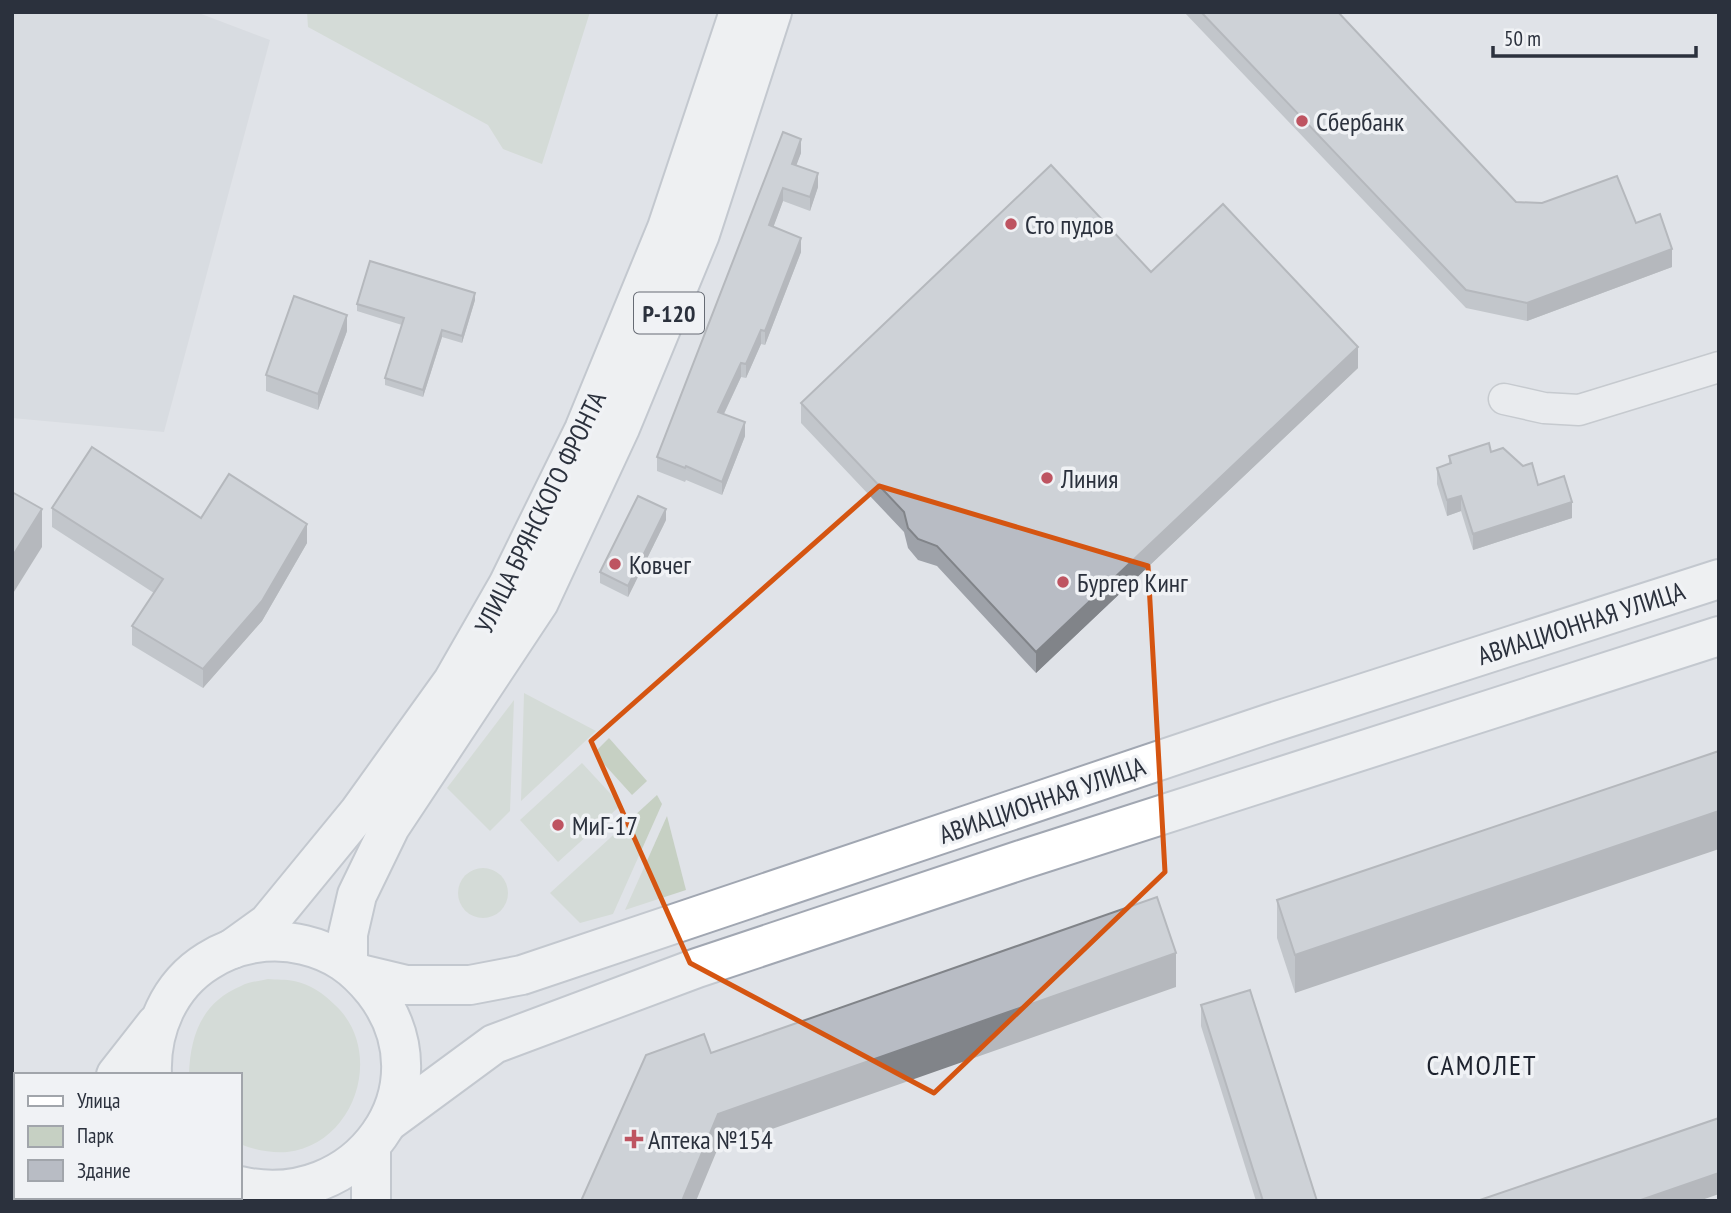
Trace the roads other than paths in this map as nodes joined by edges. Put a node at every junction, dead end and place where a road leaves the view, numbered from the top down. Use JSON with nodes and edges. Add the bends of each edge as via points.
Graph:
{"nodes":[{"id":1,"x":739,"y":12,"type":"edge"},
{"id":2,"x":772,"y":12,"type":"edge"},
{"id":3,"x":1719,"y":367,"type":"edge"},
{"id":4,"x":1504,"y":399,"type":"dead end"},
{"id":5,"x":1719,"y":579,"type":"edge"},
{"id":6,"x":1719,"y":636,"type":"edge"},
{"id":7,"x":232,"y":949,"type":"junction"},
{"id":8,"x":354,"y":969,"type":"junction"},
{"id":9,"x":159,"y":1020,"type":"junction"},
{"id":10,"x":118,"y":1073,"type":"edge"},
{"id":11,"x":152,"y":1073,"type":"edge"},
{"id":12,"x":380,"y":1135,"type":"junction"},
{"id":13,"x":257,"y":1192,"type":"edge"},
{"id":14,"x":371,"y":1201,"type":"edge"}],
"edges":[{"from":1,"to":7,"type":"main road","name":"УЛИЦА БРЯНСКОГО ФРОНТА","via":[[667,228],[584,430],[508,585],[453,681],[359,812],[268,923]]},
{"from":2,"to":8,"type":"main road","name":"УЛИЦА БРЯНСКОГО ФРОНТА","number":"Р-120","via":[[672,306],[620,428],[539,602],[390,827],[357,895],[348,934]]},
{"from":3,"to":4,"type":"street","via":[[1579,410]]},
{"from":5,"to":8,"type":"main road","name":"АВИАЦИОННАЯ УЛИЦА","via":[[1258,727],[522,975],[470,985],[407,985]]},
{"from":6,"to":12,"type":"main road","name":"АВИАЦИОННАЯ УЛИЦА","via":[[697,968],[494,1044]]},
{"from":7,"to":8,"type":"main road","via":[[261,942],[291,942],[321,949]]},
{"from":7,"to":9,"type":"main road","via":[[190,975]]},
{"from":8,"to":12,"type":"main road","via":[[385,1006],[399,1043],[400,1083]]},
{"from":9,"to":10,"type":"main road"},
{"from":9,"to":11,"type":"main road"},
{"from":12,"to":13,"type":"main road","name":"АВИАЦИОННАЯ УЛИЦА","via":[[339,1175],[299,1189]]},
{"from":12,"to":14,"type":"main road"}]}
